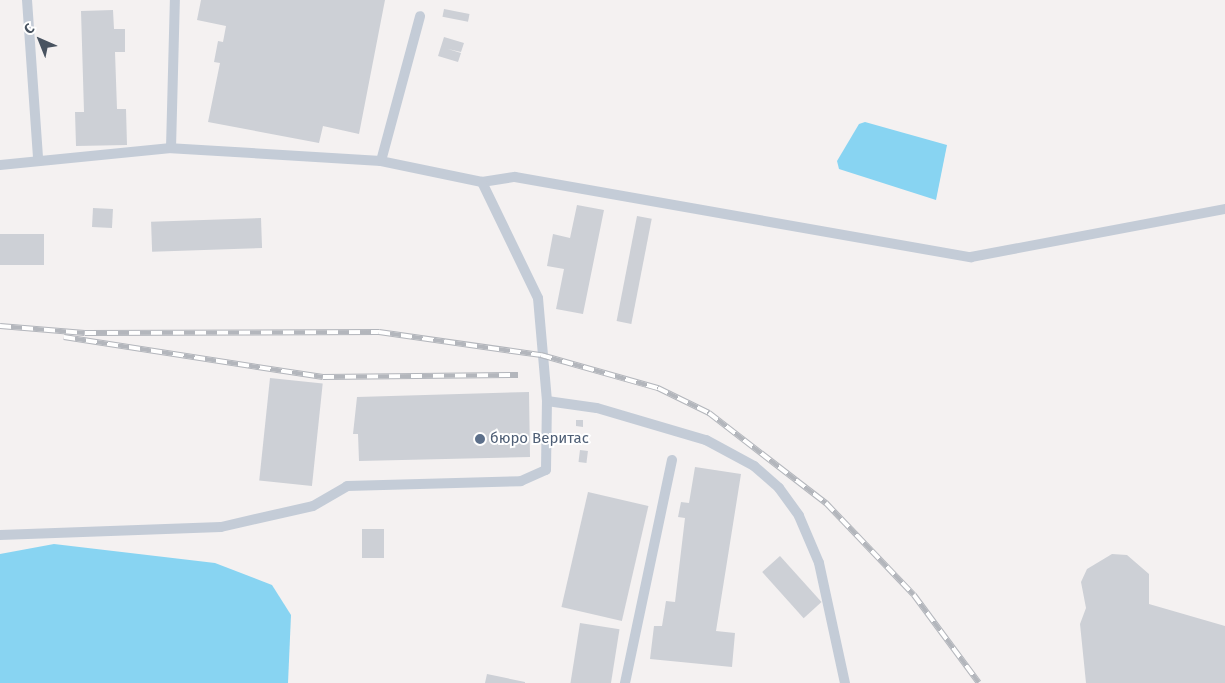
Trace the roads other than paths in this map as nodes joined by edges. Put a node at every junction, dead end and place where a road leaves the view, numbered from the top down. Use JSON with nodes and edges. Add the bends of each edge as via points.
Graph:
{"nodes":[{"id":1,"x":26,"y":0,"type":"edge"},
{"id":2,"x":174,"y":0,"type":"edge"},
{"id":3,"x":420,"y":16,"type":"dead end"},
{"id":4,"x":171,"y":148,"type":"junction"},
{"id":5,"x":38,"y":159,"type":"junction"},
{"id":6,"x":381,"y":161,"type":"junction"},
{"id":7,"x":0,"y":165,"type":"edge"},
{"id":8,"x":482,"y":182,"type":"junction"},
{"id":9,"x":1225,"y":209,"type":"edge"},
{"id":10,"x":547,"y":401,"type":"junction"},
{"id":11,"x":672,"y":460,"type":"dead end"},
{"id":12,"x":0,"y":535,"type":"edge"},
{"id":13,"x":625,"y":683,"type":"edge"},
{"id":14,"x":845,"y":683,"type":"edge"}],
"edges":[{"from":1,"to":5,"type":"lane"},
{"from":2,"to":4,"type":"lane"},
{"from":3,"to":6,"type":"lane"},
{"from":4,"to":5,"type":"lane"},
{"from":4,"to":6,"type":"lane"},
{"from":5,"to":7,"type":"lane"},
{"from":6,"to":8,"type":"lane"},
{"from":8,"to":9,"type":"lane","via":[[515,177],[971,257]]},
{"from":8,"to":10,"type":"lane","via":[[538,298]]},
{"from":10,"to":12,"type":"lane","via":[[546,470],[521,481],[347,486],[313,506],[222,527]]},
{"from":10,"to":14,"type":"lane","via":[[597,408],[706,440],[754,466],[779,488],[799,516],[819,563]]},
{"from":11,"to":13,"type":"lane"}]}
